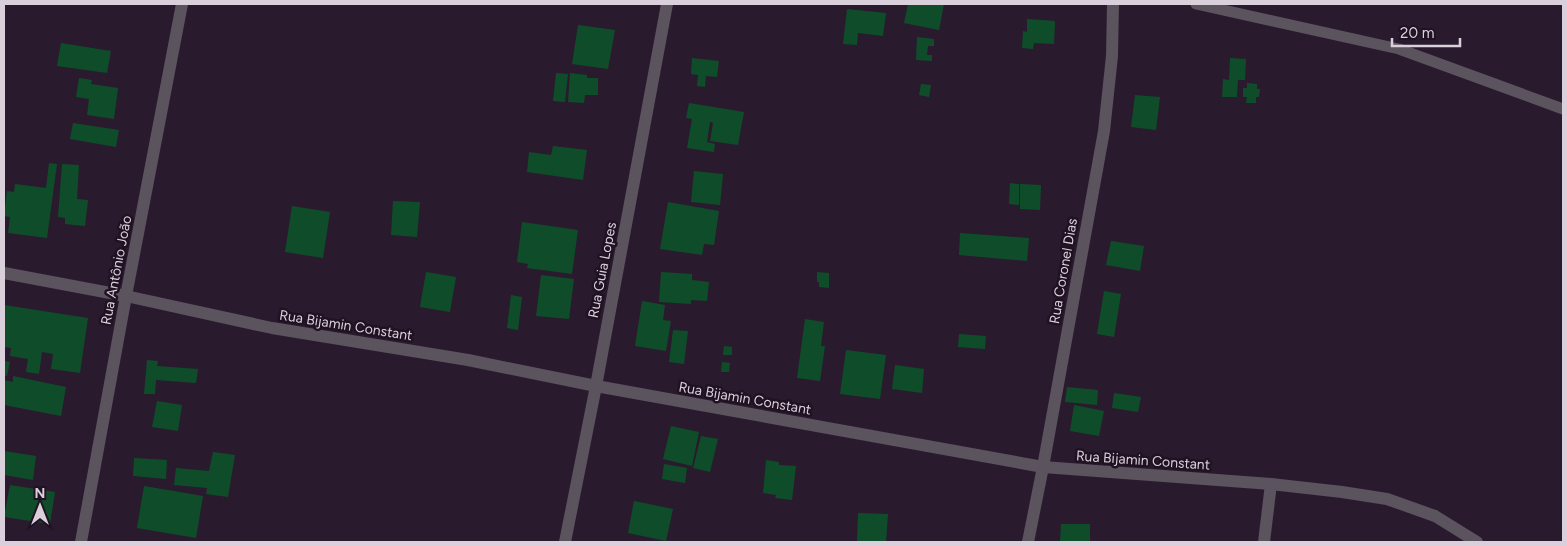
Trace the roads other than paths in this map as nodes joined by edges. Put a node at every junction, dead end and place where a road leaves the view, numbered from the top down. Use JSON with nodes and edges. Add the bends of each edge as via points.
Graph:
{"nodes":[{"id":1,"x":182,"y":4,"type":"edge"},
{"id":2,"x":667,"y":4,"type":"edge"},
{"id":3,"x":1113,"y":4,"type":"edge"},
{"id":4,"x":1196,"y":4,"type":"edge"},
{"id":5,"x":1563,"y":109,"type":"edge"},
{"id":6,"x":4,"y":273,"type":"edge"},
{"id":7,"x":126,"y":296,"type":"junction"},
{"id":8,"x":596,"y":386,"type":"junction"},
{"id":9,"x":1043,"y":467,"type":"junction"},
{"id":10,"x":1271,"y":484,"type":"junction"},
{"id":11,"x":82,"y":542,"type":"edge"},
{"id":12,"x":565,"y":542,"type":"edge"},
{"id":13,"x":1028,"y":542,"type":"edge"},
{"id":14,"x":1264,"y":542,"type":"edge"},
{"id":15,"x":1477,"y":542,"type":"edge"}],
"edges":[{"from":1,"to":7,"type":"street","name":"Rua Antônio João"},
{"from":2,"to":8,"type":"street","name":"Rua Guia Lopes"},
{"from":3,"to":9,"type":"street","name":"Rua Coronel Dias","via":[[1112,56],[1104,131]]},
{"from":4,"to":5,"type":"lane","via":[[1398,49]]},
{"from":6,"to":7,"type":"street","name":"Rua Bijamin Constant"},
{"from":7,"to":8,"type":"street","name":"Rua Bijamin Constant","via":[[272,328],[468,360]]},
{"from":7,"to":11,"type":"street","name":"Rua Antônio João"},
{"from":8,"to":9,"type":"street","name":"Rua Bijamin Constant"},
{"from":8,"to":12,"type":"street","name":"Rua Guia Lopes"},
{"from":9,"to":10,"type":"street","name":"Rua Bijamin Constant"},
{"from":9,"to":13,"type":"street","name":"Rua Coronel Dias"},
{"from":10,"to":14,"type":"street"},
{"from":10,"to":15,"type":"street","name":"Rua Bijamin Constant","via":[[1387,499],[1434,516]]}]}
